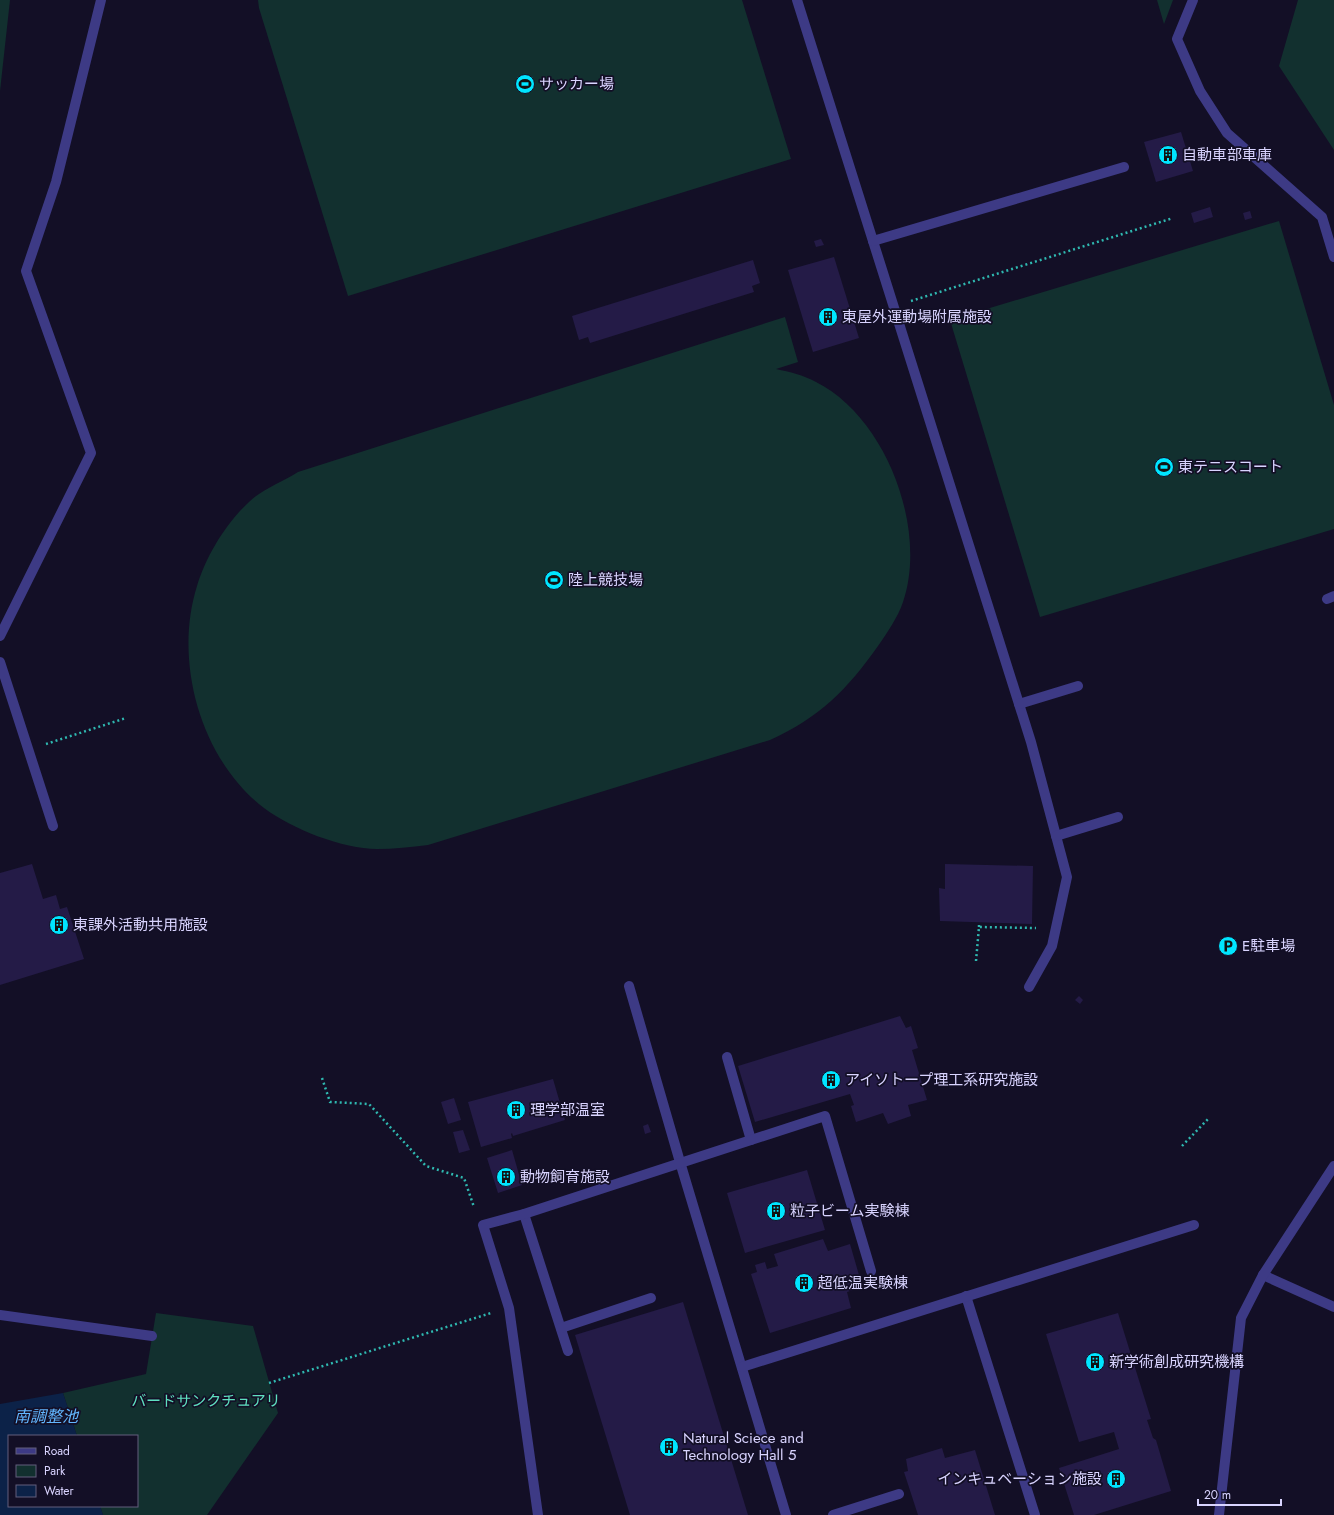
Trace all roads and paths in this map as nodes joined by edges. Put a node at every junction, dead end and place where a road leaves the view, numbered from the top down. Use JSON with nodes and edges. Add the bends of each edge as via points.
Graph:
{"nodes":[{"id":1,"x":101,"y":0,"type":"edge"},
{"id":2,"x":797,"y":0,"type":"edge"},
{"id":3,"x":1193,"y":0,"type":"edge"},
{"id":4,"x":1124,"y":167,"type":"dead end"},
{"id":5,"x":1173,"y":218,"type":"dead end"},
{"id":6,"x":873,"y":240,"type":"junction"},
{"id":7,"x":1334,"y":257,"type":"edge"},
{"id":8,"x":893,"y":307,"type":"junction"},
{"id":9,"x":0,"y":636,"type":"edge"},
{"id":10,"x":0,"y":662,"type":"edge"},
{"id":11,"x":2,"y":673,"type":"edge"},
{"id":12,"x":1078,"y":686,"type":"dead end"},
{"id":13,"x":1019,"y":704,"type":"junction"},
{"id":14,"x":126,"y":718,"type":"dead end"},
{"id":15,"x":29,"y":749,"type":"junction"},
{"id":16,"x":1118,"y":817,"type":"dead end"},
{"id":17,"x":52,"y":826,"type":"dead end"},
{"id":18,"x":1056,"y":836,"type":"junction"},
{"id":19,"x":979,"y":922,"type":"dead end"},
{"id":20,"x":978,"y":927,"type":"junction"},
{"id":21,"x":1056,"y":928,"type":"junction"},
{"id":22,"x":976,"y":960,"type":"dead end"},
{"id":23,"x":630,"y":986,"type":"dead end"},
{"id":24,"x":1029,"y":987,"type":"dead end"},
{"id":25,"x":727,"y":1057,"type":"dead end"},
{"id":26,"x":322,"y":1078,"type":"dead end"},
{"id":27,"x":1209,"y":1118,"type":"dead end"},
{"id":28,"x":751,"y":1140,"type":"junction"},
{"id":29,"x":1182,"y":1146,"type":"dead end"},
{"id":30,"x":680,"y":1162,"type":"junction"},
{"id":31,"x":1334,"y":1166,"type":"edge"},
{"id":32,"x":524,"y":1214,"type":"junction"},
{"id":33,"x":483,"y":1225,"type":"junction"},
{"id":34,"x":1194,"y":1225,"type":"dead end"},
{"id":35,"x":871,"y":1270,"type":"dead end"},
{"id":36,"x":1263,"y":1275,"type":"junction"},
{"id":37,"x":966,"y":1296,"type":"junction"},
{"id":38,"x":651,"y":1298,"type":"dead end"},
{"id":39,"x":1334,"y":1307,"type":"edge"},
{"id":40,"x":509,"y":1308,"type":"junction"},
{"id":41,"x":0,"y":1315,"type":"edge"},
{"id":42,"x":561,"y":1328,"type":"junction"},
{"id":43,"x":152,"y":1336,"type":"dead end"},
{"id":44,"x":568,"y":1351,"type":"dead end"},
{"id":45,"x":742,"y":1367,"type":"junction"},
{"id":46,"x":269,"y":1383,"type":"dead end"},
{"id":47,"x":899,"y":1494,"type":"dead end"},
{"id":48,"x":538,"y":1515,"type":"edge"},
{"id":49,"x":786,"y":1515,"type":"edge"},
{"id":50,"x":833,"y":1515,"type":"edge"},
{"id":51,"x":1035,"y":1515,"type":"edge"},
{"id":52,"x":1219,"y":1515,"type":"edge"}],
"edges":[{"from":1,"to":9,"type":"street","via":[[56,182],[26,271],[91,453]]},
{"from":2,"to":6,"type":"street"},
{"from":3,"to":7,"type":"street","via":[[1177,39],[1200,91],[1227,132],[1322,217]]},
{"from":4,"to":6,"type":"street"},
{"from":5,"to":8,"type":"path"},
{"from":6,"to":8,"type":"street"},
{"from":8,"to":13,"type":"street"},
{"from":10,"to":11,"type":"street"},
{"from":11,"to":15,"type":"street"},
{"from":12,"to":13,"type":"street"},
{"from":13,"to":18,"type":"street"},
{"from":14,"to":15,"type":"path"},
{"from":15,"to":17,"type":"street"},
{"from":16,"to":18,"type":"street"},
{"from":18,"to":21,"type":"street","via":[[1067,877]]},
{"from":19,"to":20,"type":"path"},
{"from":20,"to":21,"type":"path"},
{"from":20,"to":22,"type":"path"},
{"from":21,"to":24,"type":"street","via":[[1052,946]]},
{"from":23,"to":30,"type":"street"},
{"from":25,"to":28,"type":"street"},
{"from":26,"to":33,"type":"path","via":[[330,1102],[369,1104],[426,1166],[464,1178]]},
{"from":27,"to":29,"type":"path"},
{"from":28,"to":30,"type":"street"},
{"from":28,"to":35,"type":"street","via":[[825,1116]]},
{"from":30,"to":32,"type":"street"},
{"from":30,"to":45,"type":"street"},
{"from":31,"to":36,"type":"street"},
{"from":32,"to":33,"type":"street"},
{"from":32,"to":42,"type":"street"},
{"from":33,"to":40,"type":"street"},
{"from":34,"to":37,"type":"street"},
{"from":36,"to":39,"type":"street"},
{"from":36,"to":52,"type":"street","via":[[1241,1318]]},
{"from":37,"to":45,"type":"street"},
{"from":37,"to":51,"type":"street"},
{"from":38,"to":42,"type":"street"},
{"from":40,"to":46,"type":"path"},
{"from":40,"to":48,"type":"street"},
{"from":41,"to":43,"type":"street"},
{"from":42,"to":44,"type":"street"},
{"from":45,"to":49,"type":"street"},
{"from":47,"to":50,"type":"street"}]}
